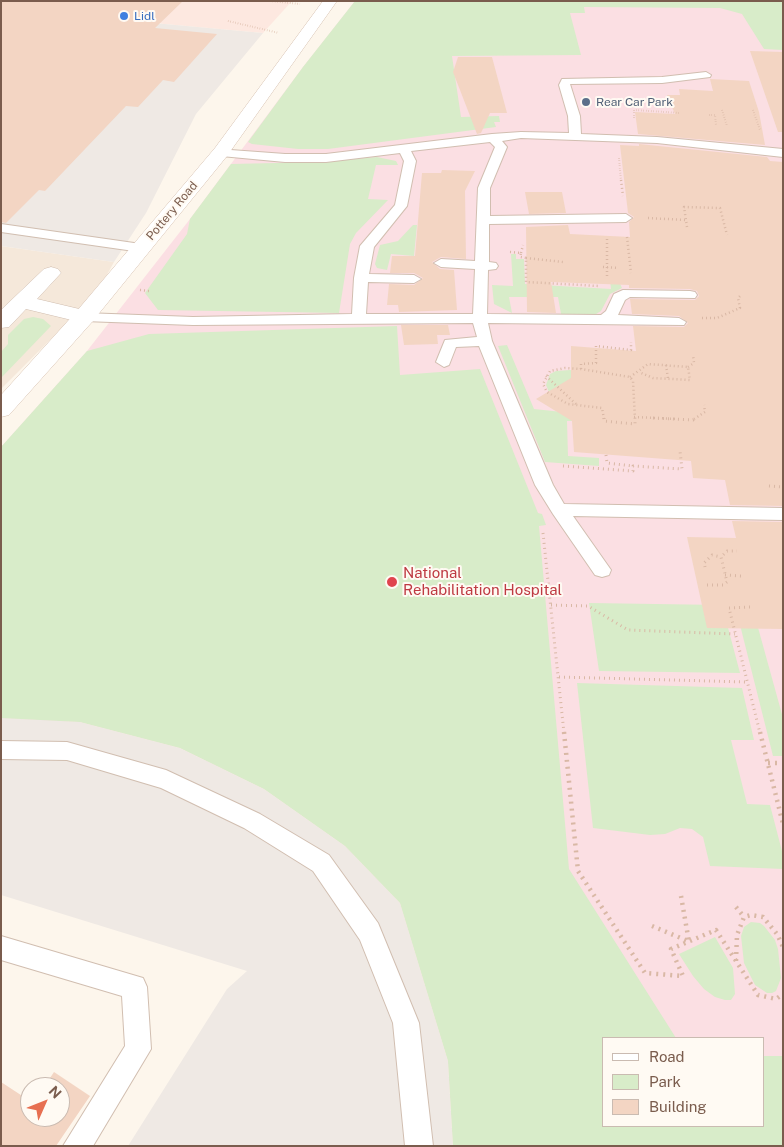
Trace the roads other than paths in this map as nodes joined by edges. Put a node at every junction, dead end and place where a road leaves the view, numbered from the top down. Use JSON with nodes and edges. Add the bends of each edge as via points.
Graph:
{"nodes":[{"id":1,"x":330,"y":1,"type":"edge"},
{"id":2,"x":706,"y":75,"type":"dead end"},
{"id":3,"x":575,"y":136,"type":"junction"},
{"id":4,"x":492,"y":137,"type":"junction"},
{"id":5,"x":404,"y":149,"type":"junction"},
{"id":6,"x":221,"y":152,"type":"junction"},
{"id":7,"x":783,"y":153,"type":"edge"},
{"id":8,"x":626,"y":218,"type":"road end"},
{"id":9,"x":482,"y":220,"type":"junction"},
{"id":10,"x":1,"y":228,"type":"edge"},
{"id":11,"x":141,"y":248,"type":"junction"},
{"id":12,"x":485,"y":261,"type":"junction"},
{"id":13,"x":441,"y":263,"type":"dead end"},
{"id":14,"x":51,"y":273,"type":"dead end"},
{"id":15,"x":361,"y":278,"type":"junction"},
{"id":16,"x":414,"y":279,"type":"dead end"},
{"id":17,"x":690,"y":295,"type":"dead end"},
{"id":18,"x":23,"y":302,"type":"junction"},
{"id":19,"x":84,"y":317,"type":"junction"},
{"id":20,"x":359,"y":318,"type":"junction"},
{"id":21,"x":605,"y":319,"type":"junction"},
{"id":22,"x":480,"y":320,"type":"junction"},
{"id":23,"x":1,"y":322,"type":"edge"},
{"id":24,"x":679,"y":322,"type":"dead end"},
{"id":25,"x":485,"y":341,"type":"junction"},
{"id":26,"x":444,"y":362,"type":"dead end"},
{"id":27,"x":1,"y":410,"type":"edge"},
{"id":28,"x":559,"y":510,"type":"junction"},
{"id":29,"x":783,"y":514,"type":"edge"},
{"id":30,"x":602,"y":570,"type":"dead end"},
{"id":31,"x":1,"y":750,"type":"edge"},
{"id":32,"x":1,"y":948,"type":"edge"},
{"id":33,"x":77,"y":1146,"type":"edge"},
{"id":34,"x":419,"y":1146,"type":"edge"}],
"edges":[{"from":1,"to":6,"type":"street","name":"Pottery Road"},
{"from":2,"to":3,"type":"lane","via":[[662,80],[566,81],[564,85],[574,116]]},
{"from":3,"to":4,"type":"lane"},
{"from":3,"to":7,"type":"lane","via":[[657,140]]},
{"from":4,"to":5,"type":"lane"},
{"from":4,"to":9,"type":"lane","via":[[501,148],[484,188]]},
{"from":5,"to":6,"type":"lane","via":[[326,158]]},
{"from":5,"to":15,"type":"lane","via":[[410,161],[400,186],[401,206],[389,226],[366,246]]},
{"from":6,"to":11,"type":"street","name":"Pottery Road"},
{"from":8,"to":9,"type":"lane"},
{"from":9,"to":12,"type":"lane"},
{"from":10,"to":11,"type":"lane"},
{"from":11,"to":19,"type":"street","name":"Pottery Road"},
{"from":12,"to":13,"type":"lane"},
{"from":12,"to":22,"type":"lane"},
{"from":14,"to":18,"type":"street"},
{"from":15,"to":16,"type":"lane"},
{"from":15,"to":20,"type":"lane"},
{"from":17,"to":21,"type":"lane","via":[[628,293],[619,297],[612,313]]},
{"from":18,"to":19,"type":"street"},
{"from":18,"to":23,"type":"street"},
{"from":19,"to":20,"type":"lane","via":[[193,321]]},
{"from":19,"to":27,"type":"street","name":"Pottery Road"},
{"from":20,"to":22,"type":"lane"},
{"from":21,"to":22,"type":"lane"},
{"from":21,"to":24,"type":"lane"},
{"from":22,"to":25,"type":"lane"},
{"from":25,"to":26,"type":"lane","via":[[450,343]]},
{"from":25,"to":28,"type":"lane","via":[[544,485]]},
{"from":28,"to":29,"type":"lane"},
{"from":28,"to":30,"type":"lane"},
{"from":31,"to":34,"type":"lane","via":[[67,751],[166,780],[252,821],[321,863],[369,932],[406,1023]]},
{"from":32,"to":33,"type":"lane","via":[[134,987],[138,1049]]}]}
